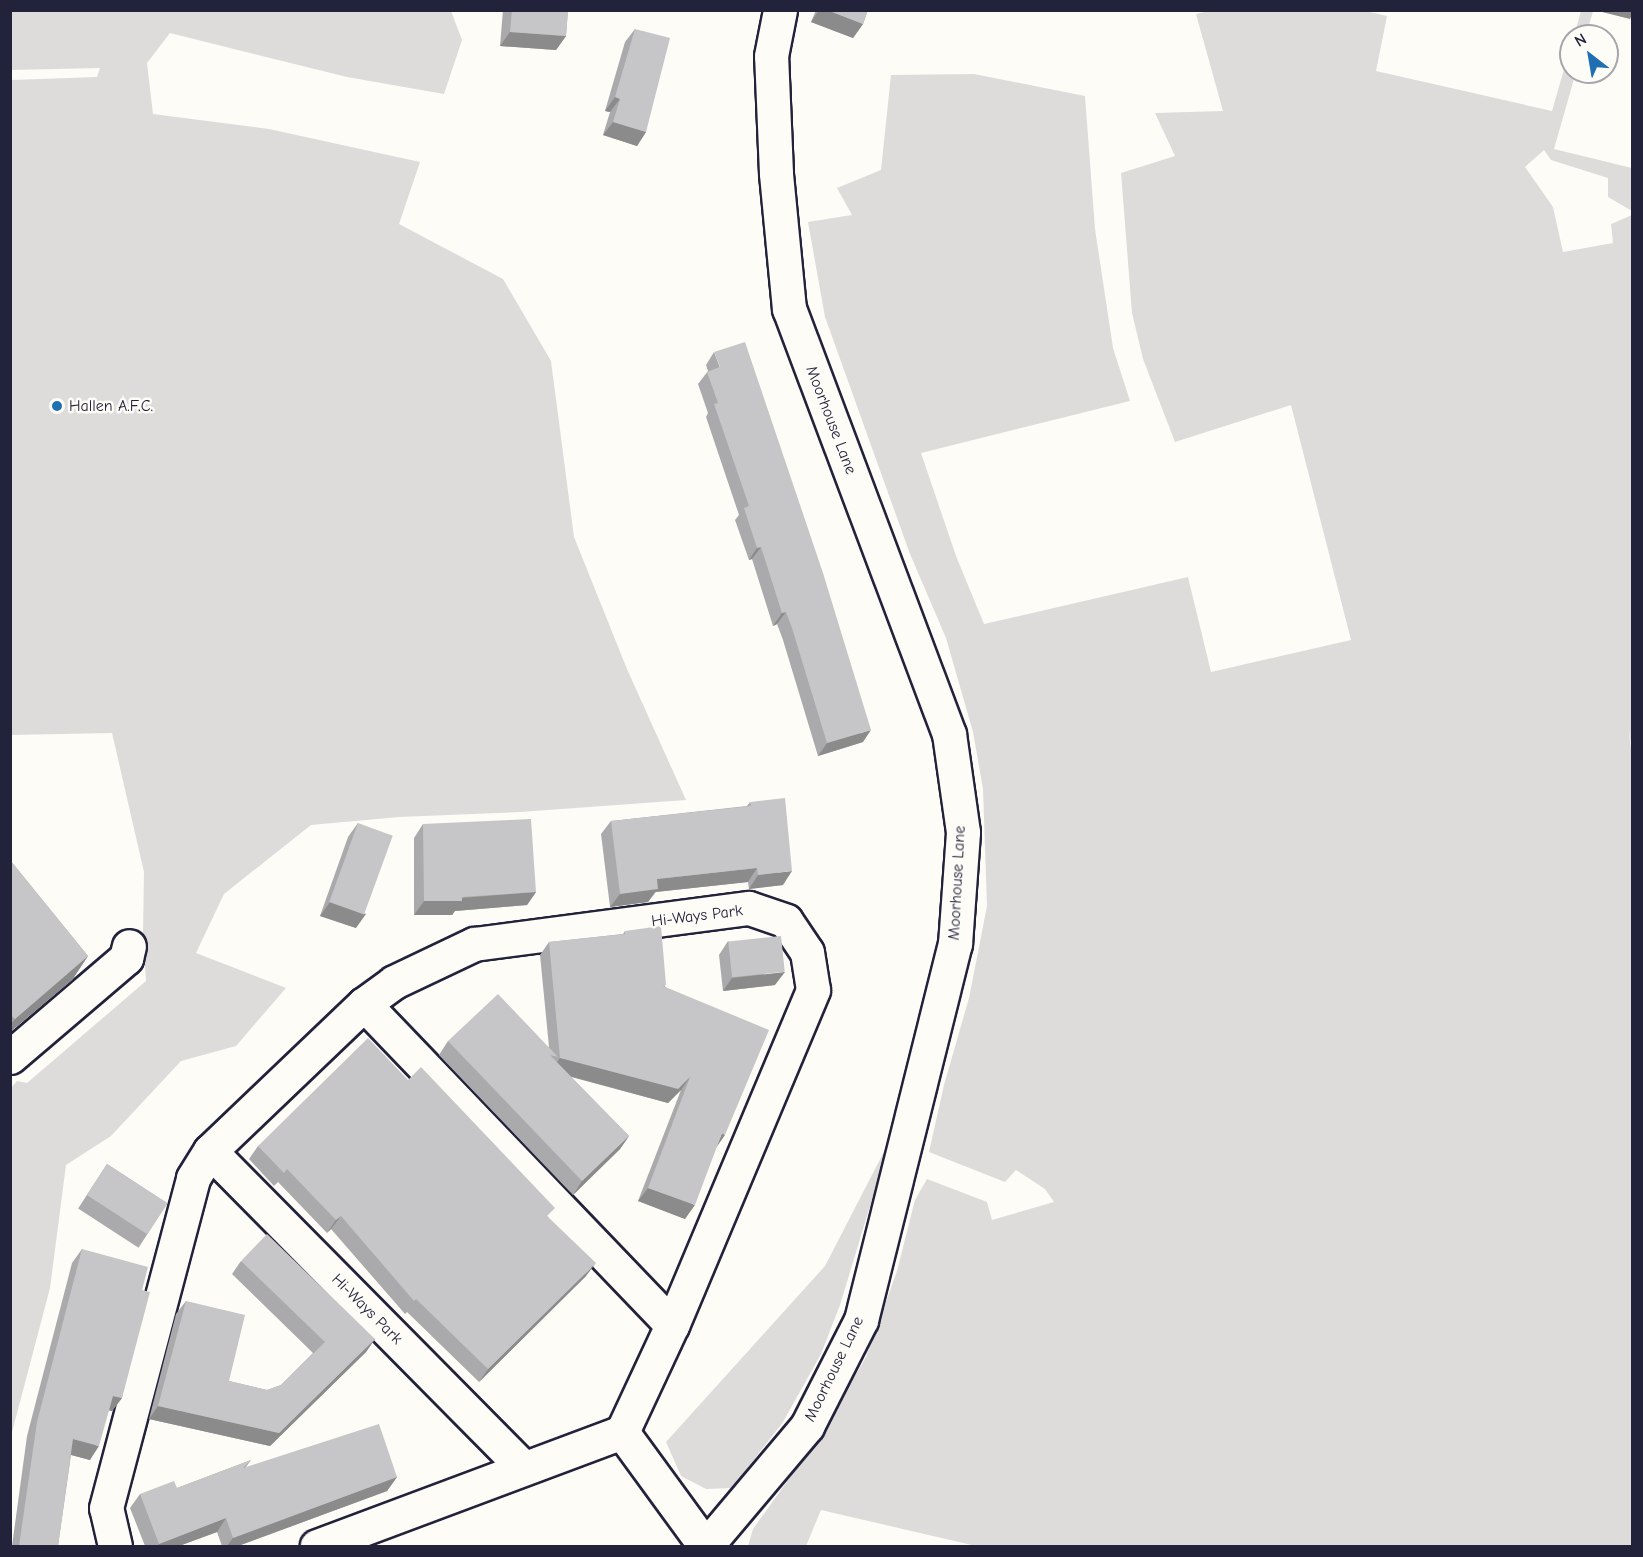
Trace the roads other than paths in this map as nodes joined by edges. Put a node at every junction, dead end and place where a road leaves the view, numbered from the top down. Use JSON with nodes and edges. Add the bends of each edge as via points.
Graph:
{"nodes":[{"id":1,"x":780,"y":10,"type":"edge"},
{"id":2,"x":129,"y":946,"type":"dead end"},
{"id":3,"x":364,"y":1004,"type":"junction"},
{"id":4,"x":10,"y":1057,"type":"edge"},
{"id":5,"x":210,"y":1152,"type":"junction"},
{"id":6,"x":672,"y":1325,"type":"junction"},
{"id":7,"x":622,"y":1431,"type":"junction"},
{"id":8,"x":523,"y":1467,"type":"junction"},
{"id":9,"x":115,"y":1546,"type":"edge"},
{"id":10,"x":317,"y":1546,"type":"edge"},
{"id":11,"x":706,"y":1546,"type":"edge"}],
"edges":[{"from":1,"to":11,"type":"street","name":"Moorhouse Lane","via":[[772,68],[776,173],[789,309],[949,734],[963,832],[955,944],[861,1320],[807,1426]]},
{"from":2,"to":4,"type":"street","via":[[126,958]]},
{"from":3,"to":5,"type":"street","name":"Hi-Ways Park"},
{"from":3,"to":6,"type":"street"},
{"from":3,"to":6,"type":"street","name":"Hi-Ways Park","via":[[394,982],[474,944],[749,908],[786,921],[807,952],[813,990]]},
{"from":5,"to":8,"type":"street","name":"Hi-Ways Park"},
{"from":5,"to":9,"type":"street","name":"Hi-Ways Park","via":[[193,1178],[106,1508]]},
{"from":6,"to":7,"type":"street","name":"Hi-Ways Park"},
{"from":7,"to":8,"type":"street"},
{"from":7,"to":11,"type":"street"},
{"from":8,"to":10,"type":"street"}]}
